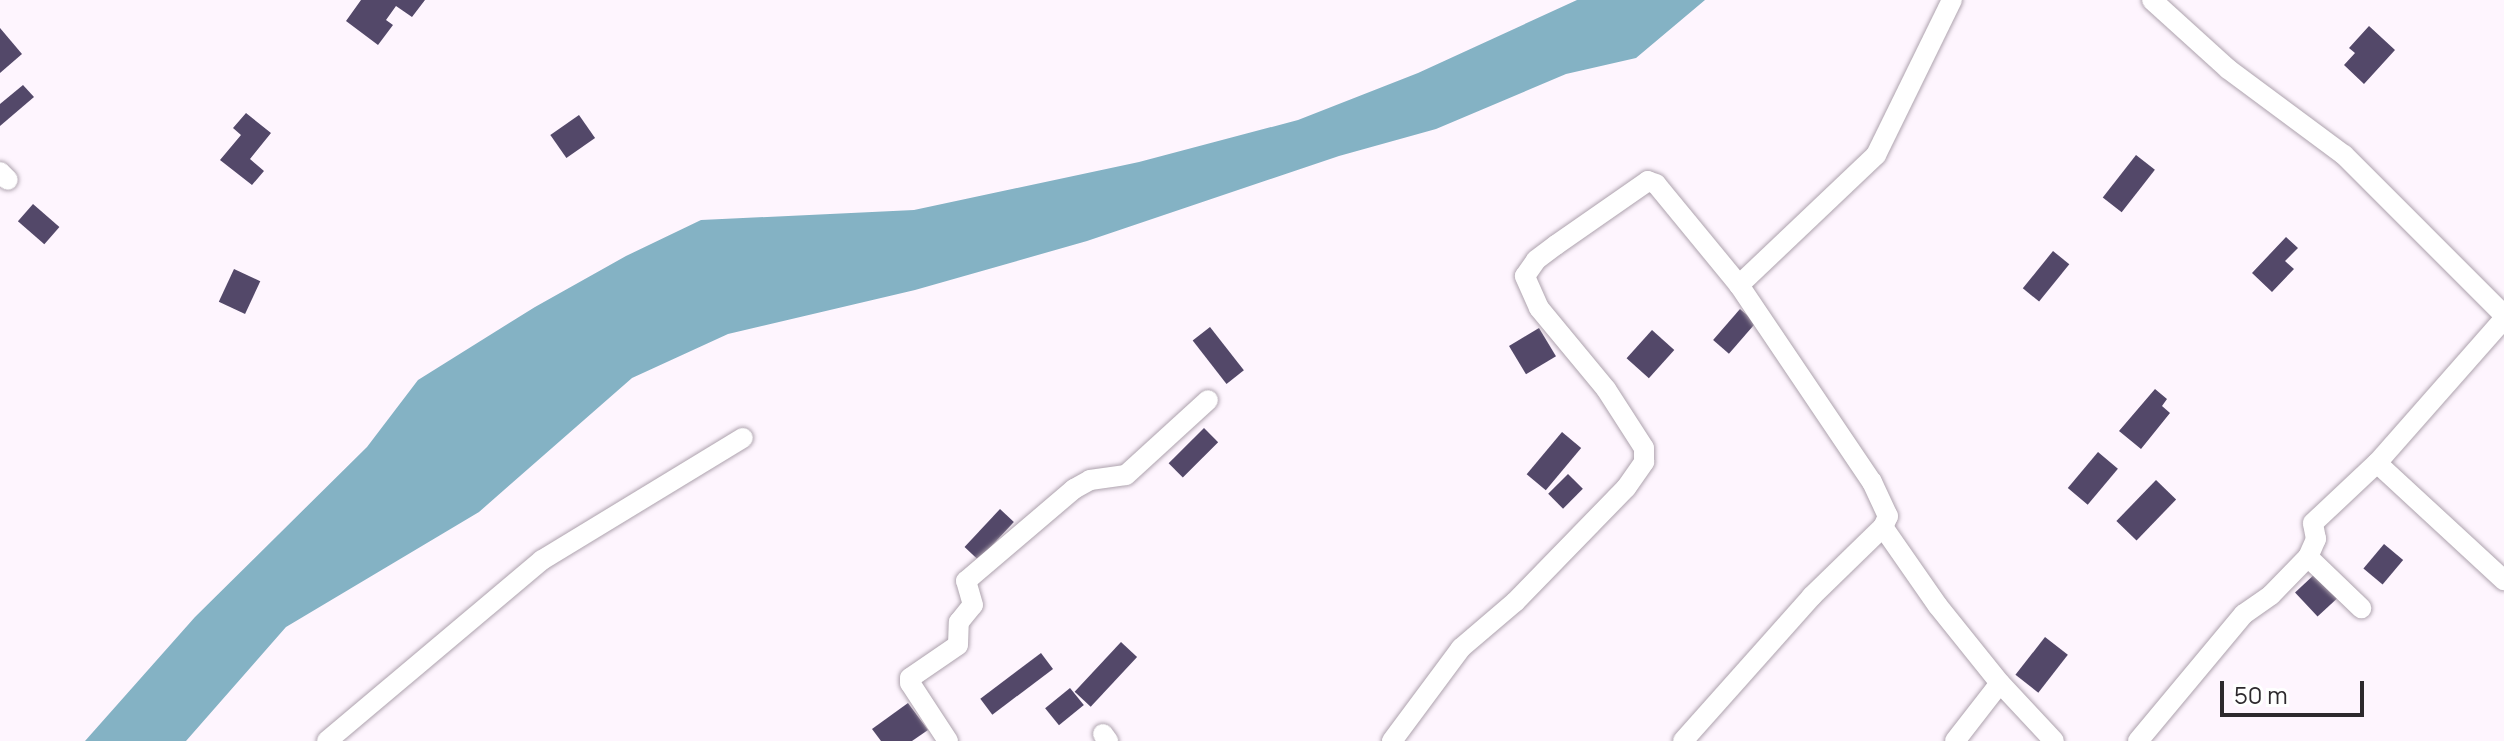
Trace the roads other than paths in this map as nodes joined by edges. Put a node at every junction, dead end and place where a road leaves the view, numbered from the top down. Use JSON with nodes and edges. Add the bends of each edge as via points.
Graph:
{"nodes":[{"id":1,"x":1952,"y":0,"type":"edge"},
{"id":2,"x":2152,"y":0,"type":"edge"},
{"id":3,"x":1739,"y":285,"type":"junction"},
{"id":4,"x":2504,"y":317,"type":"edge"},
{"id":5,"x":1208,"y":400,"type":"dead end"},
{"id":6,"x":743,"y":438,"type":"dead end"},
{"id":7,"x":2377,"y":463,"type":"junction"},
{"id":8,"x":1883,"y":527,"type":"junction"},
{"id":9,"x":2308,"y":557,"type":"junction"},
{"id":10,"x":2504,"y":580,"type":"edge"},
{"id":11,"x":2361,"y":608,"type":"dead end"},
{"id":12,"x":2000,"y":683,"type":"junction"},
{"id":13,"x":327,"y":741,"type":"edge"},
{"id":14,"x":948,"y":741,"type":"edge"},
{"id":15,"x":1392,"y":741,"type":"edge"},
{"id":16,"x":1683,"y":741,"type":"edge"},
{"id":17,"x":1955,"y":741,"type":"edge"},
{"id":18,"x":2054,"y":741,"type":"edge"},
{"id":19,"x":2138,"y":741,"type":"edge"}],
"edges":[{"from":1,"to":3,"type":"street","via":[[1876,155]]},
{"from":2,"to":4,"type":"street","via":[[2228,69],[2344,155]]},
{"from":3,"to":8,"type":"street","via":[[1872,482],[1888,516]]},
{"from":3,"to":15,"type":"street","via":[[1656,184],[1648,181],[1527,271],[1530,294],[1606,389],[1644,448],[1644,462],[1626,488],[1515,602],[1461,648]]},
{"from":4,"to":7,"type":"street"},
{"from":5,"to":14,"type":"street","via":[[1126,475],[1090,480],[1074,489],[966,581],[973,605],[959,622],[958,645],[910,678]]},
{"from":6,"to":13,"type":"street","via":[[542,560]]},
{"from":7,"to":9,"type":"street","via":[[2313,523],[2316,539]]},
{"from":7,"to":10,"type":"street"},
{"from":8,"to":12,"type":"street"},
{"from":8,"to":16,"type":"street","via":[[1812,596]]},
{"from":9,"to":11,"type":"street"},
{"from":9,"to":19,"type":"street","via":[[2244,614]]},
{"from":12,"to":17,"type":"street"},
{"from":12,"to":18,"type":"street"}]}
